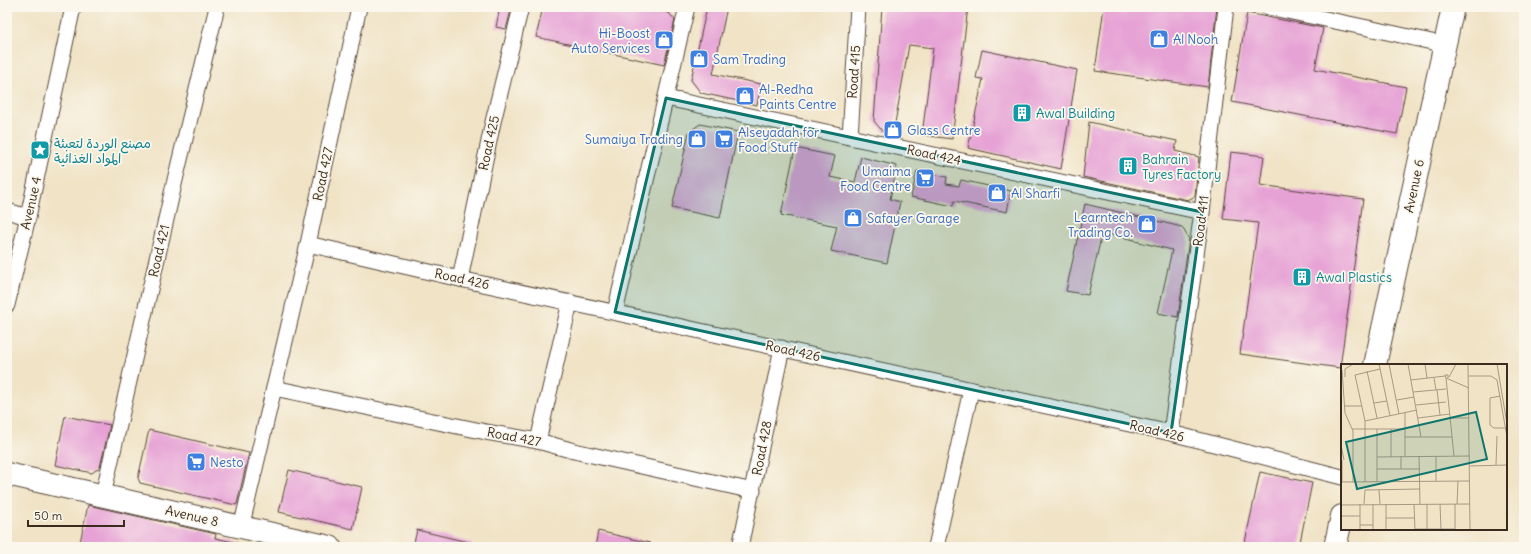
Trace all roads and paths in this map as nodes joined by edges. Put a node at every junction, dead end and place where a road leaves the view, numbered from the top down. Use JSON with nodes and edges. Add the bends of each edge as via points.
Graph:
{"nodes":[{"id":1,"x":74,"y":7,"type":"edge"},
{"id":2,"x":217,"y":7,"type":"edge"},
{"id":3,"x":360,"y":7,"type":"edge"},
{"id":4,"x":521,"y":7,"type":"edge"},
{"id":5,"x":687,"y":7,"type":"edge"},
{"id":6,"x":858,"y":7,"type":"edge"},
{"id":7,"x":1226,"y":7,"type":"edge"},
{"id":8,"x":1268,"y":7,"type":"edge"},
{"id":9,"x":1453,"y":7,"type":"edge"},
{"id":10,"x":1444,"y":45,"type":"junction"},
{"id":11,"x":666,"y":98,"type":"junction"},
{"id":12,"x":850,"y":137,"type":"junction"},
{"id":13,"x":7,"y":212,"type":"edge"},
{"id":14,"x":1202,"y":212,"type":"junction"},
{"id":15,"x":28,"y":216,"type":"junction"},
{"id":16,"x":308,"y":244,"type":"junction"},
{"id":17,"x":460,"y":279,"type":"junction"},
{"id":18,"x":570,"y":302,"type":"junction"},
{"id":19,"x":7,"y":305,"type":"edge"},
{"id":20,"x":615,"y":312,"type":"junction"},
{"id":21,"x":782,"y":348,"type":"junction"},
{"id":22,"x":1375,"y":364,"type":"edge"},
{"id":23,"x":274,"y":388,"type":"junction"},
{"id":24,"x":971,"y":390,"type":"junction"},
{"id":25,"x":1171,"y":434,"type":"junction"},
{"id":26,"x":538,"y":441,"type":"junction"},
{"id":27,"x":7,"y":474,"type":"edge"},
{"id":28,"x":1341,"y":477,"type":"edge"},
{"id":29,"x":753,"y":491,"type":"junction"},
{"id":30,"x":103,"y":495,"type":"junction"},
{"id":31,"x":1341,"y":520,"type":"edge"},
{"id":32,"x":241,"y":528,"type":"junction"},
{"id":33,"x":330,"y":547,"type":"edge"},
{"id":34,"x":740,"y":547,"type":"edge"},
{"id":35,"x":936,"y":547,"type":"edge"},
{"id":36,"x":1335,"y":547,"type":"edge"}],
"edges":[{"from":1,"to":15,"type":"street","name":"Avenue 4"},
{"from":2,"to":30,"type":"street","name":"Road 421"},
{"from":3,"to":16,"type":"street","name":"Road 427"},
{"from":4,"to":17,"type":"street","name":"Road 425"},
{"from":5,"to":11,"type":"street"},
{"from":6,"to":12,"type":"street","name":"Road 415"},
{"from":7,"to":14,"type":"street","name":"Road 411"},
{"from":8,"to":10,"type":"street"},
{"from":9,"to":10,"type":"street","name":"Avenue 6"},
{"from":10,"to":22,"type":"street","name":"Avenue 6"},
{"from":11,"to":12,"type":"street","name":"Road 424"},
{"from":11,"to":20,"type":"street"},
{"from":12,"to":14,"type":"street","name":"Road 424"},
{"from":13,"to":15,"type":"street"},
{"from":14,"to":25,"type":"street","name":"Road 411"},
{"from":15,"to":19,"type":"street","name":"Avenue 4"},
{"from":16,"to":17,"type":"street","name":"Road 426"},
{"from":16,"to":23,"type":"street","name":"Road 427"},
{"from":17,"to":18,"type":"street","name":"Road 426"},
{"from":18,"to":20,"type":"street","name":"Road 426"},
{"from":18,"to":26,"type":"street"},
{"from":20,"to":21,"type":"street","name":"Road 426"},
{"from":21,"to":24,"type":"street","name":"Road 426"},
{"from":21,"to":29,"type":"street","name":"Road 428"},
{"from":23,"to":26,"type":"street","name":"Road 427"},
{"from":23,"to":32,"type":"street","name":"Road 427"},
{"from":24,"to":25,"type":"street","name":"Road 426"},
{"from":24,"to":35,"type":"street"},
{"from":25,"to":28,"type":"street","name":"Road 426"},
{"from":26,"to":29,"type":"street","name":"Road 427"},
{"from":27,"to":30,"type":"street","name":"Avenue 8"},
{"from":29,"to":34,"type":"street","name":"Road 428"},
{"from":30,"to":32,"type":"street","name":"Avenue 8"},
{"from":31,"to":36,"type":"street"},
{"from":32,"to":33,"type":"street","name":"Avenue 8"}]}
